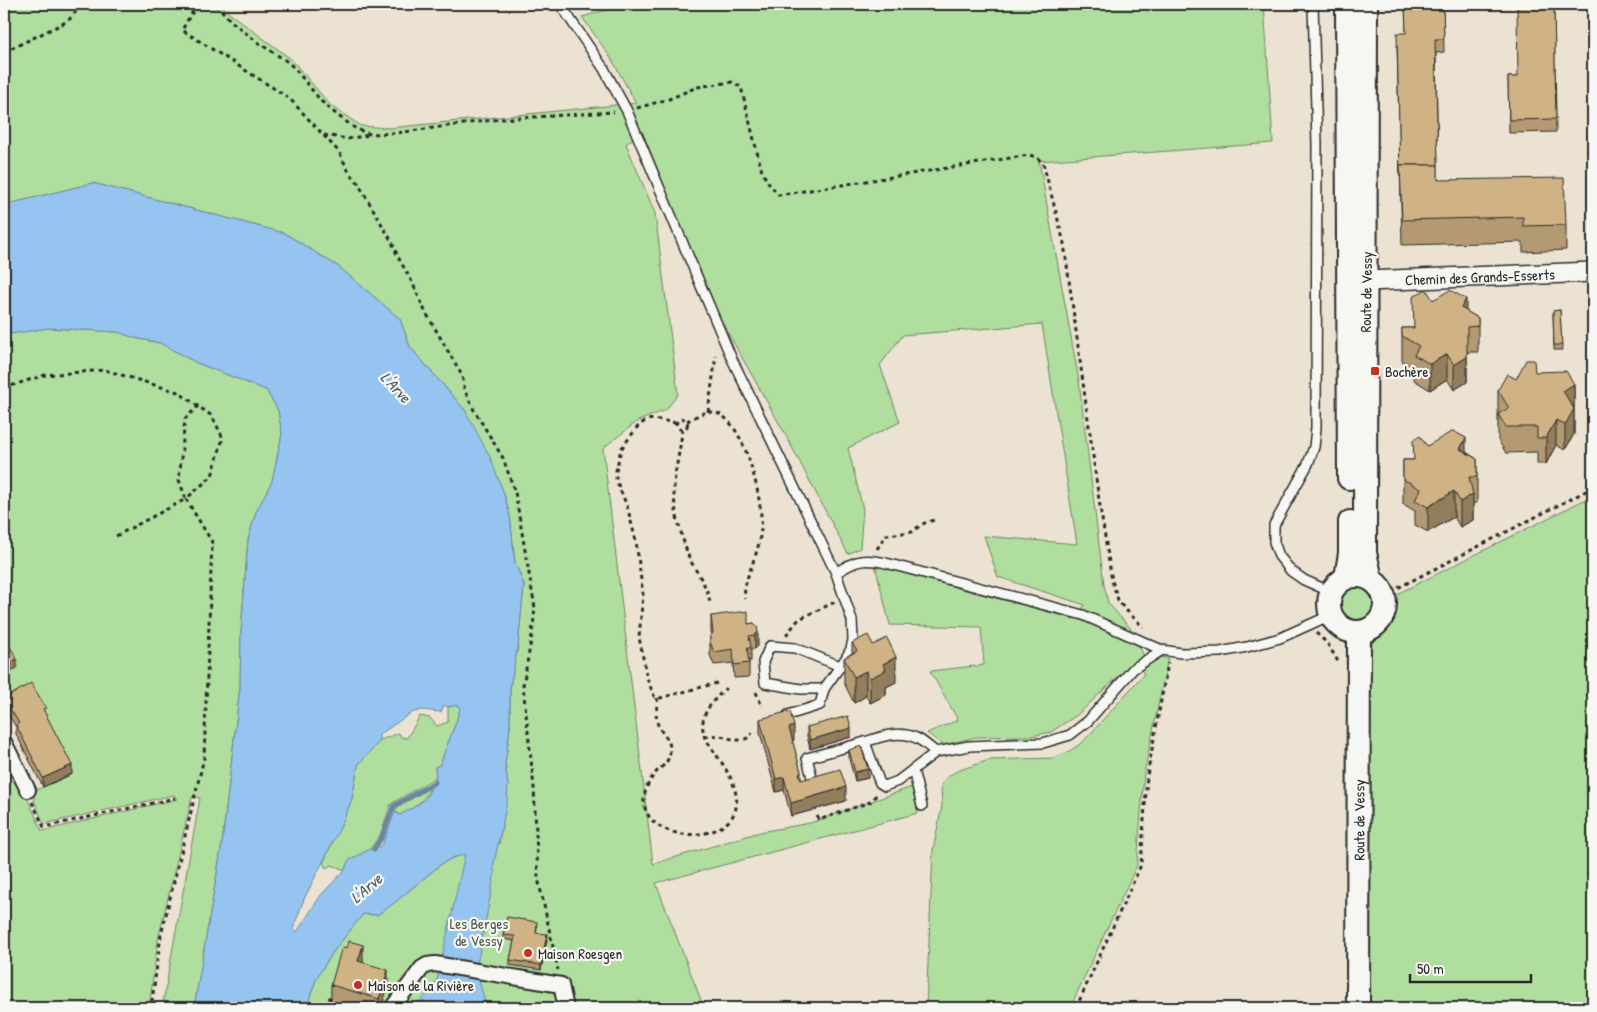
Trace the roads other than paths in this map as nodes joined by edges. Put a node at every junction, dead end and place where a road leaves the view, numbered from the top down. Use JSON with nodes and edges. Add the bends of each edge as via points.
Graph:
{"nodes":[{"id":1,"x":560,"y":4,"type":"edge"},
{"id":2,"x":1313,"y":4,"type":"edge"},
{"id":3,"x":1347,"y":4,"type":"edge"},
{"id":4,"x":1366,"y":4,"type":"edge"},
{"id":5,"x":1593,"y":272,"type":"edge"},
{"id":6,"x":1358,"y":281,"type":"junction"},
{"id":7,"x":836,"y":574,"type":"junction"},
{"id":8,"x":1339,"y":585,"type":"junction"},
{"id":9,"x":1377,"y":587,"type":"junction"},
{"id":10,"x":1331,"y":615,"type":"junction"},
{"id":11,"x":1359,"y":632,"type":"junction"},
{"id":12,"x":1166,"y":651,"type":"junction"},
{"id":13,"x":840,"y":666,"type":"junction"},
{"id":14,"x":824,"y":689,"type":"junction"},
{"id":15,"x":788,"y":715,"type":"edge"},
{"id":16,"x":4,"y":742,"type":"edge"},
{"id":17,"x":865,"y":742,"type":"junction"},
{"id":18,"x":936,"y":752,"type":"junction"},
{"id":19,"x":913,"y":770,"type":"junction"},
{"id":20,"x":813,"y":781,"type":"edge"},
{"id":21,"x":28,"y":790,"type":"road end"},
{"id":22,"x":922,"y":806,"type":"dead end"},
{"id":23,"x":392,"y":1008,"type":"edge"},
{"id":24,"x":566,"y":1008,"type":"edge"},
{"id":25,"x":1358,"y":1008,"type":"edge"}],
"edges":[{"from":1,"to":7,"type":"lane","via":[[604,69],[627,111],[718,330]]},
{"from":2,"to":8,"type":"lane","via":[[1317,144],[1316,428],[1308,464],[1274,525],[1274,542],[1279,556],[1291,571],[1304,580]]},
{"from":3,"to":6,"type":"street","name":"Route de Vessy"},
{"from":4,"to":6,"type":"street","name":"Route de Vessy"},
{"from":5,"to":6,"type":"street","name":"Chemin des Grands-Esserts"},
{"from":6,"to":8,"type":"street","name":"Route de Vessy","via":[[1350,553]]},
{"from":6,"to":9,"type":"street","name":"Route de Vessy","via":[[1365,553]]},
{"from":7,"to":12,"type":"lane","via":[[854,562],[886,563],[1083,615]]},
{"from":7,"to":13,"type":"lane","via":[[852,620],[853,640]]},
{"from":8,"to":9,"type":"street","via":[[1363,576]]},
{"from":8,"to":10,"type":"street","via":[[1329,599]]},
{"from":9,"to":11,"type":"street","via":[[1385,609],[1378,622]]},
{"from":10,"to":11,"type":"street","via":[[1346,630]]},
{"from":10,"to":12,"type":"lane","via":[[1280,638],[1247,647],[1220,652]]},
{"from":11,"to":25,"type":"street","name":"Route de Vessy"},
{"from":12,"to":18,"type":"lane","via":[[1133,669],[1088,721],[1070,736],[1043,743],[969,746]]},
{"from":13,"to":14,"type":"lane"},
{"from":13,"to":14,"type":"lane","via":[[796,648],[770,646],[763,662],[766,684]]},
{"from":14,"to":15,"type":"lane","via":[[820,705]]},
{"from":16,"to":21,"type":"street"},
{"from":17,"to":18,"type":"lane","via":[[889,734],[902,734],[917,738]]},
{"from":17,"to":19,"type":"lane","via":[[880,783],[885,786]]},
{"from":17,"to":20,"type":"lane","via":[[807,758]]},
{"from":18,"to":19,"type":"lane"},
{"from":19,"to":22,"type":"lane"},
{"from":23,"to":24,"type":"street","via":[[422,968],[430,964],[561,985]]}]}
